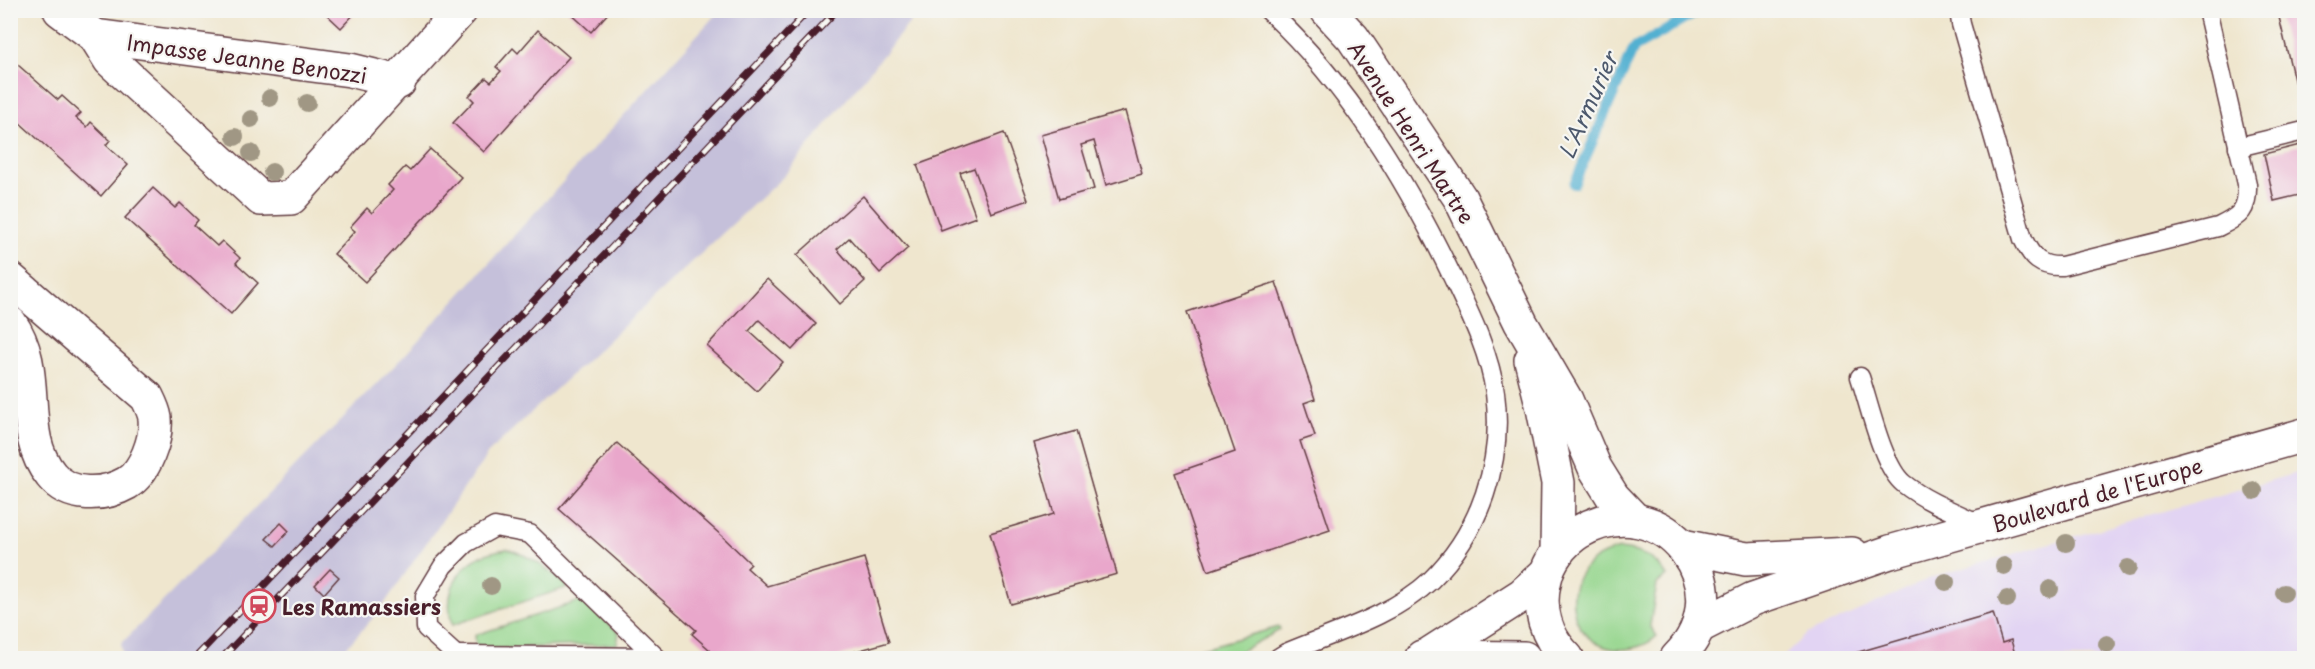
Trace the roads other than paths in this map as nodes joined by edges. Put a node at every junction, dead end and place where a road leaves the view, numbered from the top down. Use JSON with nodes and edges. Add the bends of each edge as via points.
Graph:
{"nodes":[{"id":1,"x":60,"y":10,"type":"edge"},
{"id":2,"x":461,"y":10,"type":"edge"},
{"id":3,"x":1268,"y":10,"type":"edge"},
{"id":4,"x":1327,"y":10,"type":"edge"},
{"id":5,"x":1959,"y":10,"type":"edge"},
{"id":6,"x":2207,"y":10,"type":"edge"},
{"id":7,"x":95,"y":36,"type":"junction"},
{"id":8,"x":399,"y":82,"type":"junction"},
{"id":9,"x":2304,"y":131,"type":"edge"},
{"id":10,"x":2238,"y":147,"type":"junction"},
{"id":11,"x":10,"y":279,"type":"edge"},
{"id":12,"x":10,"y":322,"type":"edge"},
{"id":13,"x":1521,"y":324,"type":"junction"},
{"id":14,"x":1860,"y":377,"type":"dead end"},
{"id":15,"x":2304,"y":435,"type":"edge"},
{"id":16,"x":1635,"y":520,"type":"junction"},
{"id":17,"x":1984,"y":526,"type":"junction"},
{"id":18,"x":1682,"y":546,"type":"junction"},
{"id":19,"x":1890,"y":552,"type":"junction"},
{"id":20,"x":1552,"y":562,"type":"junction"},
{"id":21,"x":1698,"y":627,"type":"junction"},
{"id":22,"x":458,"y":657,"type":"edge"},
{"id":23,"x":656,"y":658,"type":"edge"},
{"id":24,"x":1278,"y":658,"type":"edge"},
{"id":25,"x":1421,"y":658,"type":"edge"},
{"id":26,"x":1524,"y":658,"type":"edge"},
{"id":27,"x":1567,"y":658,"type":"edge"},
{"id":28,"x":1678,"y":658,"type":"edge"}],
"edges":[{"from":1,"to":7,"type":"street","name":"Impasse Jeanne Benozzi"},
{"from":2,"to":8,"type":"street","name":"Impasse Jeanne Benozzi"},
{"from":3,"to":24,"type":"lane","via":[[1324,69],[1378,140],[1426,221],[1482,347],[1495,393],[1496,438],[1491,482],[1476,517],[1456,551],[1431,580],[1400,605]]},
{"from":4,"to":13,"type":"street","name":"Avenue Henri Martre","via":[[1353,38],[1460,198]]},
{"from":5,"to":10,"type":"lane","via":[[2023,239],[2038,262],[2062,266],[2218,227],[2232,220],[2243,211],[2247,198]]},
{"from":6,"to":10,"type":"lane"},
{"from":7,"to":8,"type":"street","name":"Impasse Jeanne Benozzi","via":[[350,70]]},
{"from":7,"to":8,"type":"street","name":"Impasse Jeanne Benozzi","via":[[110,60],[261,199],[291,198]]},
{"from":9,"to":10,"type":"lane"},
{"from":11,"to":12,"type":"street","via":[[147,397],[155,416],[154,436],[147,460],[129,482],[107,491],[85,493],[52,477],[33,436],[27,357]]},
{"from":13,"to":16,"type":"street","name":"Avenue Henri Martre","via":[[1566,399],[1595,468],[1613,497]]},
{"from":13,"to":20,"type":"street","name":"Avenue Henri Martre","via":[[1558,483]]},
{"from":14,"to":17,"type":"lane","via":[[1884,454],[1902,483]]},
{"from":15,"to":17,"type":"street","name":"Boulevard de l'Europe"},
{"from":16,"to":18,"type":"street","via":[[1653,525]]},
{"from":16,"to":20,"type":"street","via":[[1592,525],[1573,536]]},
{"from":17,"to":19,"type":"street","name":"Boulevard de l'Europe"},
{"from":18,"to":19,"type":"street","name":"Boulevard de l'Europe","via":[[1746,559]]},
{"from":18,"to":21,"type":"street","via":[[1694,563],[1701,584],[1703,606]]},
{"from":19,"to":21,"type":"street","name":"Boulevard de l'Europe","via":[[1753,599]]},
{"from":20,"to":25,"type":"street","via":[[1522,595]]},
{"from":20,"to":27,"type":"street","name":"Avenue Henri Martre","via":[[1542,592],[1542,611],[1547,631]]},
{"from":21,"to":28,"type":"street"},
{"from":22,"to":23,"type":"lane"},
{"from":22,"to":23,"type":"lane","via":[[426,628],[425,596],[443,566],[466,543],[495,527],[530,534]]},
{"from":25,"to":26,"type":"street"}]}
